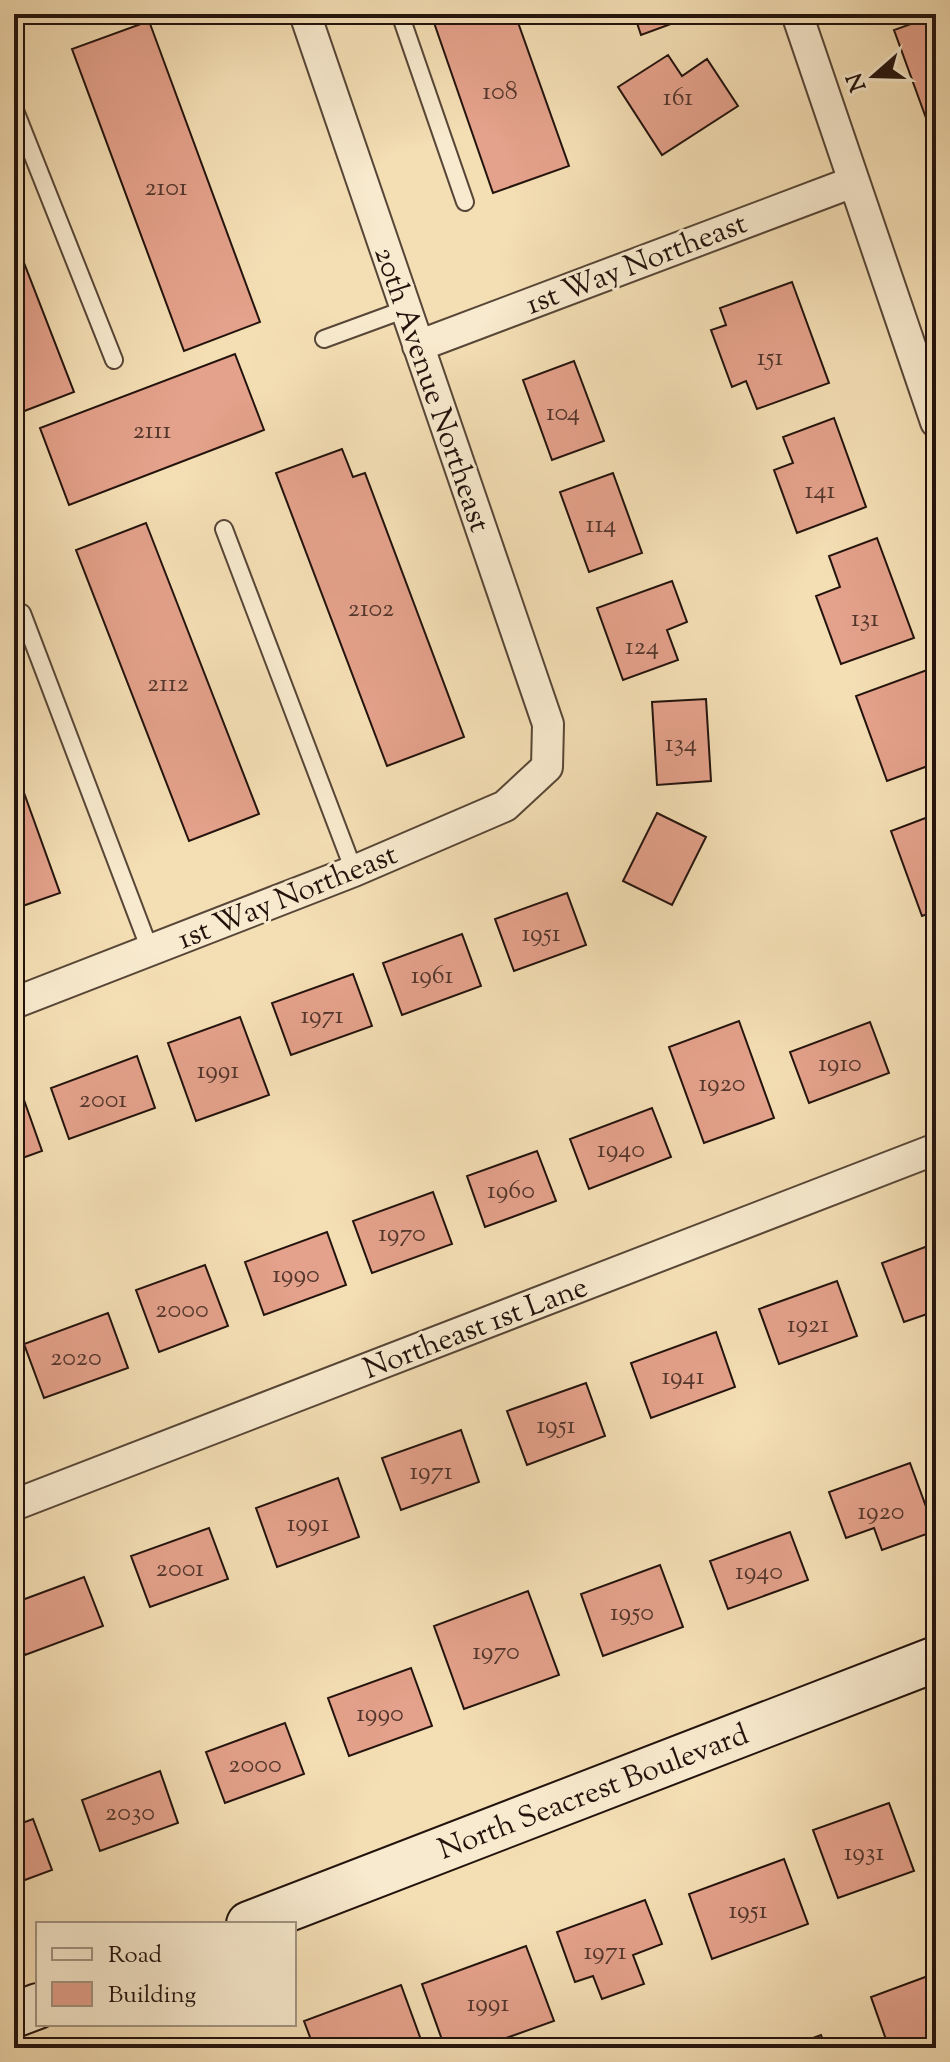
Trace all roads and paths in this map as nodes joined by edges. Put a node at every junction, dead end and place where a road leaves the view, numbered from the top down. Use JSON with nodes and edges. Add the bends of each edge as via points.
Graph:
{"nodes":[{"id":1,"x":305,"y":14,"type":"edge"},
{"id":2,"x":400,"y":14,"type":"edge"},
{"id":3,"x":797,"y":14,"type":"edge"},
{"id":4,"x":14,"y":108,"type":"edge"},
{"id":5,"x":853,"y":182,"type":"junction"},
{"id":6,"x":465,"y":202,"type":"dead end"},
{"id":7,"x":406,"y":309,"type":"junction"},
{"id":8,"x":324,"y":339,"type":"dead end"},
{"id":9,"x":418,"y":346,"type":"junction"},
{"id":10,"x":114,"y":360,"type":"dead end"},
{"id":11,"x":936,"y":422,"type":"edge"},
{"id":12,"x":224,"y":529,"type":"dead end"},
{"id":13,"x":22,"y":613,"type":"dead end"},
{"id":14,"x":547,"y":767,"type":"joint"},
{"id":15,"x":354,"y":871,"type":"junction"},
{"id":16,"x":150,"y":950,"type":"junction"},
{"id":17,"x":14,"y":1003,"type":"edge"},
{"id":18,"x":936,"y":1149,"type":"edge"},
{"id":19,"x":14,"y":1505,"type":"edge"},
{"id":20,"x":936,"y":1659,"type":"edge"},
{"id":21,"x":254,"y":1922,"type":"edge"},
{"id":22,"x":36,"y":2007,"type":"edge"},
{"id":23,"x":14,"y":2015,"type":"edge"}],
"edges":[{"from":1,"to":7,"type":"street","name":"20th Avenue Northeast"},
{"from":2,"to":6,"type":"lane"},
{"from":3,"to":5,"type":"street"},
{"from":4,"to":10,"type":"lane"},
{"from":5,"to":9,"type":"street","name":"1st Way Northeast"},
{"from":5,"to":11,"type":"street"},
{"from":7,"to":8,"type":"lane"},
{"from":7,"to":9,"type":"street","name":"20th Avenue Northeast"},
{"from":9,"to":14,"type":"street","name":"20th Avenue Northeast","via":[[548,724]]},
{"from":12,"to":15,"type":"lane"},
{"from":13,"to":16,"type":"lane"},
{"from":14,"to":15,"type":"street","name":"1st Way Northeast","via":[[505,806]]},
{"from":15,"to":16,"type":"street","name":"1st Way Northeast"},
{"from":16,"to":17,"type":"street","name":"1st Way Northeast"},
{"from":18,"to":19,"type":"street","name":"Northeast 1st Lane"},
{"from":20,"to":21,"type":"street","name":"North Seacrest Boulevard"},
{"from":22,"to":23,"type":"street"}]}
